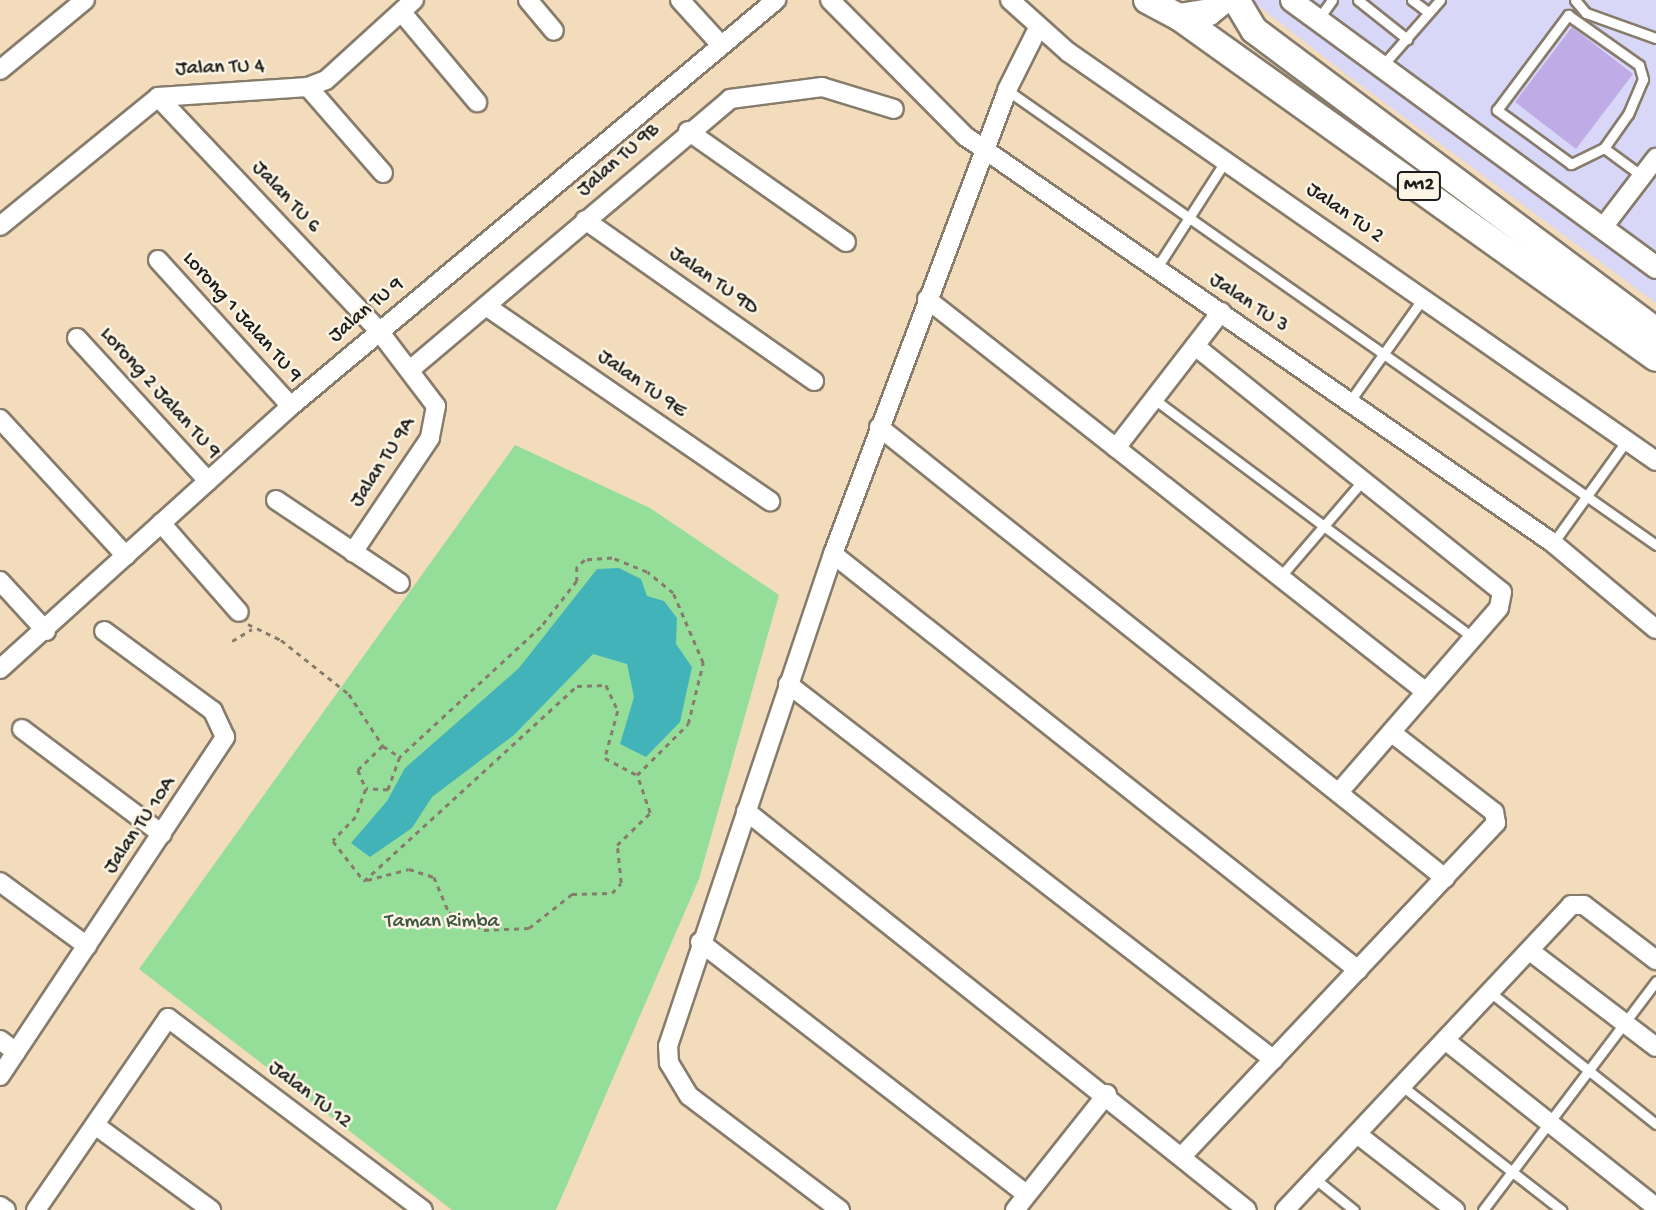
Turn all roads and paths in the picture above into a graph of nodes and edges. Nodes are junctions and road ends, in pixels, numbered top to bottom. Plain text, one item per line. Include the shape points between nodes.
1 (85, 0) edge
2 (528, 0) edge
3 (680, 0) edge
4 (776, 0) edge
5 (830, 0) edge
6 (1010, 0) edge
7 (1147, 0) edge
8 (1224, 0) edge
9 (1236, 0) edge
10 (1332, 0) edge
11 (1358, 0) edge
12 (1412, 0) edge
13 (1440, 0) edge
14 (1575, 0) edge
15 (1296, 1) edge
16 (409, 8) edge
17 (1429, 13) junction
18 (1180, 17) junction
19 (1318, 20) junction
20 (1038, 28) junction
21 (554, 31) dead end
22 (1656, 38) edge
23 (1407, 39) junction
24 (720, 44) junction
25 (1382, 66) junction
26 (0, 69) edge
27 (308, 87) junction
28 (1007, 90) junction
29 (158, 97) junction
30 (477, 102) dead end
31 (894, 109) dead end
32 (688, 131) junction
33 (1604, 148) junction
34 (984, 150) junction
35 (1656, 158) edge
36 (1226, 160) junction
37 (383, 173) dead end
38 (1642, 176) junction
39 (1189, 218) junction
40 (585, 220) junction
41 (0, 226) edge
42 (1604, 226) junction
43 (846, 242) dead end
44 (158, 260) dead end
45 (1656, 267) edge
46 (1156, 269) junction
47 (1424, 297) junction
48 (927, 299) junction
49 (486, 306) junction
50 (1221, 312) junction
51 (379, 331) junction
52 (1656, 331) edge
53 (77, 338) dead end
54 (1195, 346) junction
55 (1384, 354) junction
56 (1656, 358) edge
57 (411, 369) junction
58 (814, 381) dead end
59 (1154, 399) junction
60 (1350, 401) junction
61 (291, 406) junction
62 (0, 419) edge
63 (879, 428) junction
64 (1627, 440) junction
65 (1116, 447) junction
66 (1656, 461) edge
67 (1363, 478) junction
68 (208, 481) junction
69 (1586, 496) junction
70 (276, 500) dead end
71 (770, 501) dead end
72 (161, 523) junction
73 (1323, 526) junction
74 (1553, 543) junction
75 (1656, 545) edge
76 (353, 551) junction
77 (833, 554) junction
78 (126, 556) junction
79 (1280, 577) junction
80 (0, 581) edge
81 (400, 583) dead end
82 (239, 612) joint
83 (252, 629) junction
84 (1656, 629) edge
85 (46, 631) junction
86 (104, 631) dead end
87 (1473, 638) junction
88 (232, 641) dead end
89 (0, 669) edge
90 (788, 684) junction
91 (1426, 692) junction
92 (22, 729) dead end
93 (1391, 732) junction
94 (383, 746) junction
95 (400, 757) junction
96 (637, 775) junction
97 (366, 789) junction
98 (1339, 792) junction
99 (747, 811) junction
100 (162, 834) junction
101 (1445, 877) junction
102 (364, 881) junction
103 (0, 882) edge
104 (701, 942) junction
105 (87, 946) junction
106 (1530, 951) junction
107 (1656, 960) edge
108 (1358, 970) junction
109 (1656, 981) edge
110 (1490, 992) junction
111 (1624, 1023) junction
112 (0, 1040) edge
113 (1445, 1040) junction
114 (1656, 1047) edge
115 (16, 1052) junction
116 (1274, 1060) junction
117 (1588, 1070) junction
118 (0, 1076) edge
119 (1402, 1086) junction
120 (1107, 1094) junction
121 (1549, 1123) junction
122 (1656, 1124) edge
123 (95, 1125) junction
124 (1357, 1134) junction
125 (1184, 1154) junction
126 (1511, 1173) junction
127 (1314, 1178) junction
128 (1027, 1195) junction
129 (0, 1206) edge
130 (1656, 1207) edge
131 (6, 1210) edge
132 (36, 1210) edge
133 (211, 1210) edge
134 (423, 1210) edge
135 (840, 1210) edge
136 (1015, 1210) edge
137 (1247, 1210) edge
138 (1285, 1210) edge
139 (1354, 1210) edge
140 (1455, 1210) edge
141 (1483, 1210) edge
142 (1561, 1210) edge

1 - 26 street
2 - 21 street
3 - 24 street
4 - 24 street, Jalan TU 9
5 - 34 street, Jalan TU 3 via 919,95
6 - 20 street, Jalan TU 2
7 - 18 main road, M12
8 - 18 main road via 1209,12
9 - 52 main road, M12 via 1254,30
10 - 19 lane
11 - 23 lane
12 - 17 lane
13 - 17 lane
14 - 22 lane via 1586,13
15 - 19 street
16 - 27 street
16 - 30 street
17 - 23 lane
18 - 56 main road, M12
19 - 25 street
20 - 28 street
20 - 36 street, Jalan TU 2
23 - 25 lane
24 - 51 street, Jalan TU 9
25 - 42 street
27 - 29 street, Jalan TU 4
27 - 37 street
28 - 34 street
28 - 39 lane
29 - 41 street, Jalan TU 4
29 - 51 street, Jalan TU 6
31 - 32 street, Jalan TU 9B via 822,88 790,87 730,99
32 - 40 street, Jalan TU 9B
32 - 43 street
33 - 33 lane via 1572,164 1497,110 1568,15 1639,65 1643,79
33 - 38 lane
34 - 46 street, Jalan TU 3
34 - 48 street
35 - 38 street
36 - 39 lane
36 - 47 street, Jalan TU 2
38 - 42 street
39 - 46 lane
39 - 55 lane
40 - 49 street, Jalan TU 9B
40 - 58 street, Jalan TU 9D
42 - 45 street
44 - 61 street, Lorong 1 Jalan TU 9
46 - 50 street, Jalan TU 3
47 - 55 lane
47 - 64 street, Jalan TU 2
48 - 63 street
48 - 65 street
49 - 57 street, Jalan TU 9B
49 - 71 street, Jalan TU 9E
50 - 54 street
50 - 60 street, Jalan TU 3
51 - 57 street, Jalan TU 9A
51 - 61 street, Jalan TU 9
53 - 68 street, Lorong 2 Jalan TU 9
54 - 59 street
54 - 67 street
55 - 60 lane
55 - 69 lane
57 - 76 street, Jalan TU 9A via 432,398 438,421
59 - 65 street
59 - 73 lane
60 - 74 street, Jalan TU 3
61 - 68 street, Jalan TU 9
62 - 78 street
63 - 77 street
63 - 98 street
64 - 66 street, Jalan TU 2
64 - 69 lane
65 - 79 street
67 - 73 lane
67 - 87 street via 1502,592 1499,608
68 - 72 street, Jalan TU 9
69 - 74 lane
69 - 75 lane
70 - 76 street
72 - 78 street, Jalan TU 9
72 - 82 street
73 - 79 lane
73 - 87 lane
74 - 84 street, Jalan TU 3
76 - 81 street
77 - 90 street
77 - 108 street
78 - 85 street, Jalan TU 9
79 - 91 street
80 - 85 street
82 - 83 path
83 - 88 path
83 - 94 path via 281,640 349,694
85 - 89 street, Jalan TU 9
86 - 100 street, Jalan TU 10A via 203,703 225,729 222,746
87 - 91 street
90 - 99 street
90 - 116 street
91 - 93 street
92 - 100 street
93 - 98 street
93 - 101 street via 1497,817
94 - 95 path
94 - 97 path via 358,769
95 - 96 path via 541,627 577,581 577,568 612,558 647,572 673,593 686,635 703,663 688,724
95 - 97 path via 388,790
96 - 102 path via 650,813 617,845 621,883 612,893 572,894 528,928 484,930 449,912 434,877 409,869
96 - 102 path via 605,758 618,711 606,685 577,686
97 - 102 path via 356,817 333,841
98 - 101 street
99 - 104 street
99 - 120 street
100 - 105 street, Jalan TU 10A
101 - 108 street
103 - 105 street
104 - 128 street
104 - 135 street via 668,1046 676,1080
105 - 115 street, Jalan TU 10A
106 - 107 street via 1561,913 1584,905
106 - 110 street
106 - 111 street
108 - 116 street
109 - 111 lane
110 - 113 street
110 - 117 lane
111 - 114 street
111 - 117 lane
112 - 115 street
113 - 119 street
113 - 121 street
115 - 118 street, Jalan TU 10A
116 - 125 street
117 - 121 lane
117 - 122 lane
119 - 124 street
119 - 126 lane
120 - 125 street
120 - 128 street
121 - 126 lane
121 - 130 street
123 - 132 street
123 - 133 street
123 - 134 street, Jalan TU 12 via 168,1018
124 - 127 street
124 - 140 street
125 - 137 street
126 - 141 lane
126 - 142 lane
127 - 138 street
127 - 139 lane
128 - 136 street
129 - 131 street

